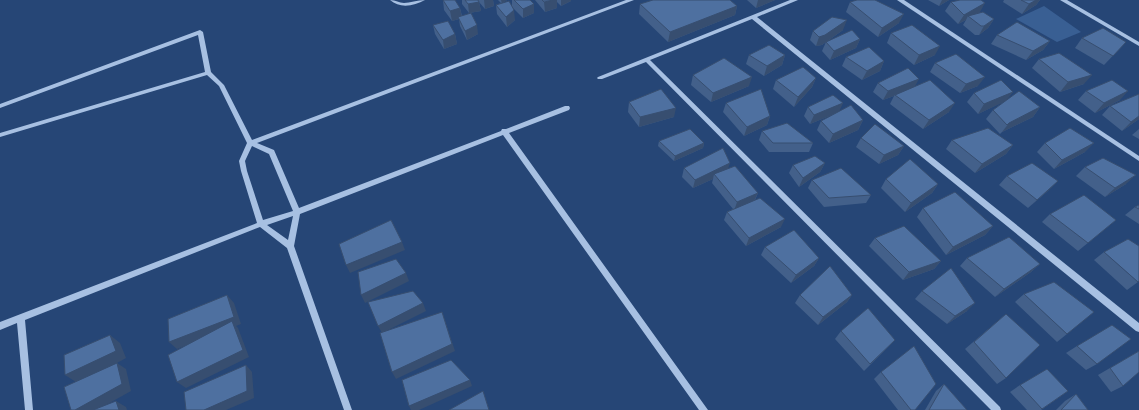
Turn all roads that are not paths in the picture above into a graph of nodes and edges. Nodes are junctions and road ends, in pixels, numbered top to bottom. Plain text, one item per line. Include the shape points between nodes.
1 (393, 0) edge
2 (422, 0) edge
3 (631, 0) edge
4 (795, 0) edge
5 (900, 0) edge
6 (1063, 0) edge
7 (753, 17) junction
8 (1139, 44) edge
9 (647, 60) junction
10 (208, 73) junction
11 (600, 78) dead end
12 (0, 106) edge
13 (567, 108) dead end
14 (504, 131) junction
15 (0, 135) edge
16 (250, 143) junction
17 (1139, 159) edge
18 (297, 212) junction
19 (261, 224) junction
20 (290, 246) junction
21 (21, 318) junction
22 (0, 326) edge
23 (1139, 328) edge
24 (29, 410) edge
25 (348, 410) edge
26 (704, 410) edge
27 (997, 410) edge

1 - 2 street via 404,5
3 - 16 street
4 - 7 street
5 - 17 street
6 - 8 street
7 - 9 street
7 - 23 street
9 - 11 street
9 - 27 street
10 - 12 street via 200,32
10 - 15 street
10 - 16 street via 220,85
13 - 14 street
14 - 18 street
14 - 26 street
16 - 18 street via 272,152
16 - 19 street via 242,161
18 - 19 street
18 - 20 street
19 - 20 street
19 - 21 street
20 - 25 street
21 - 22 street
21 - 24 street

